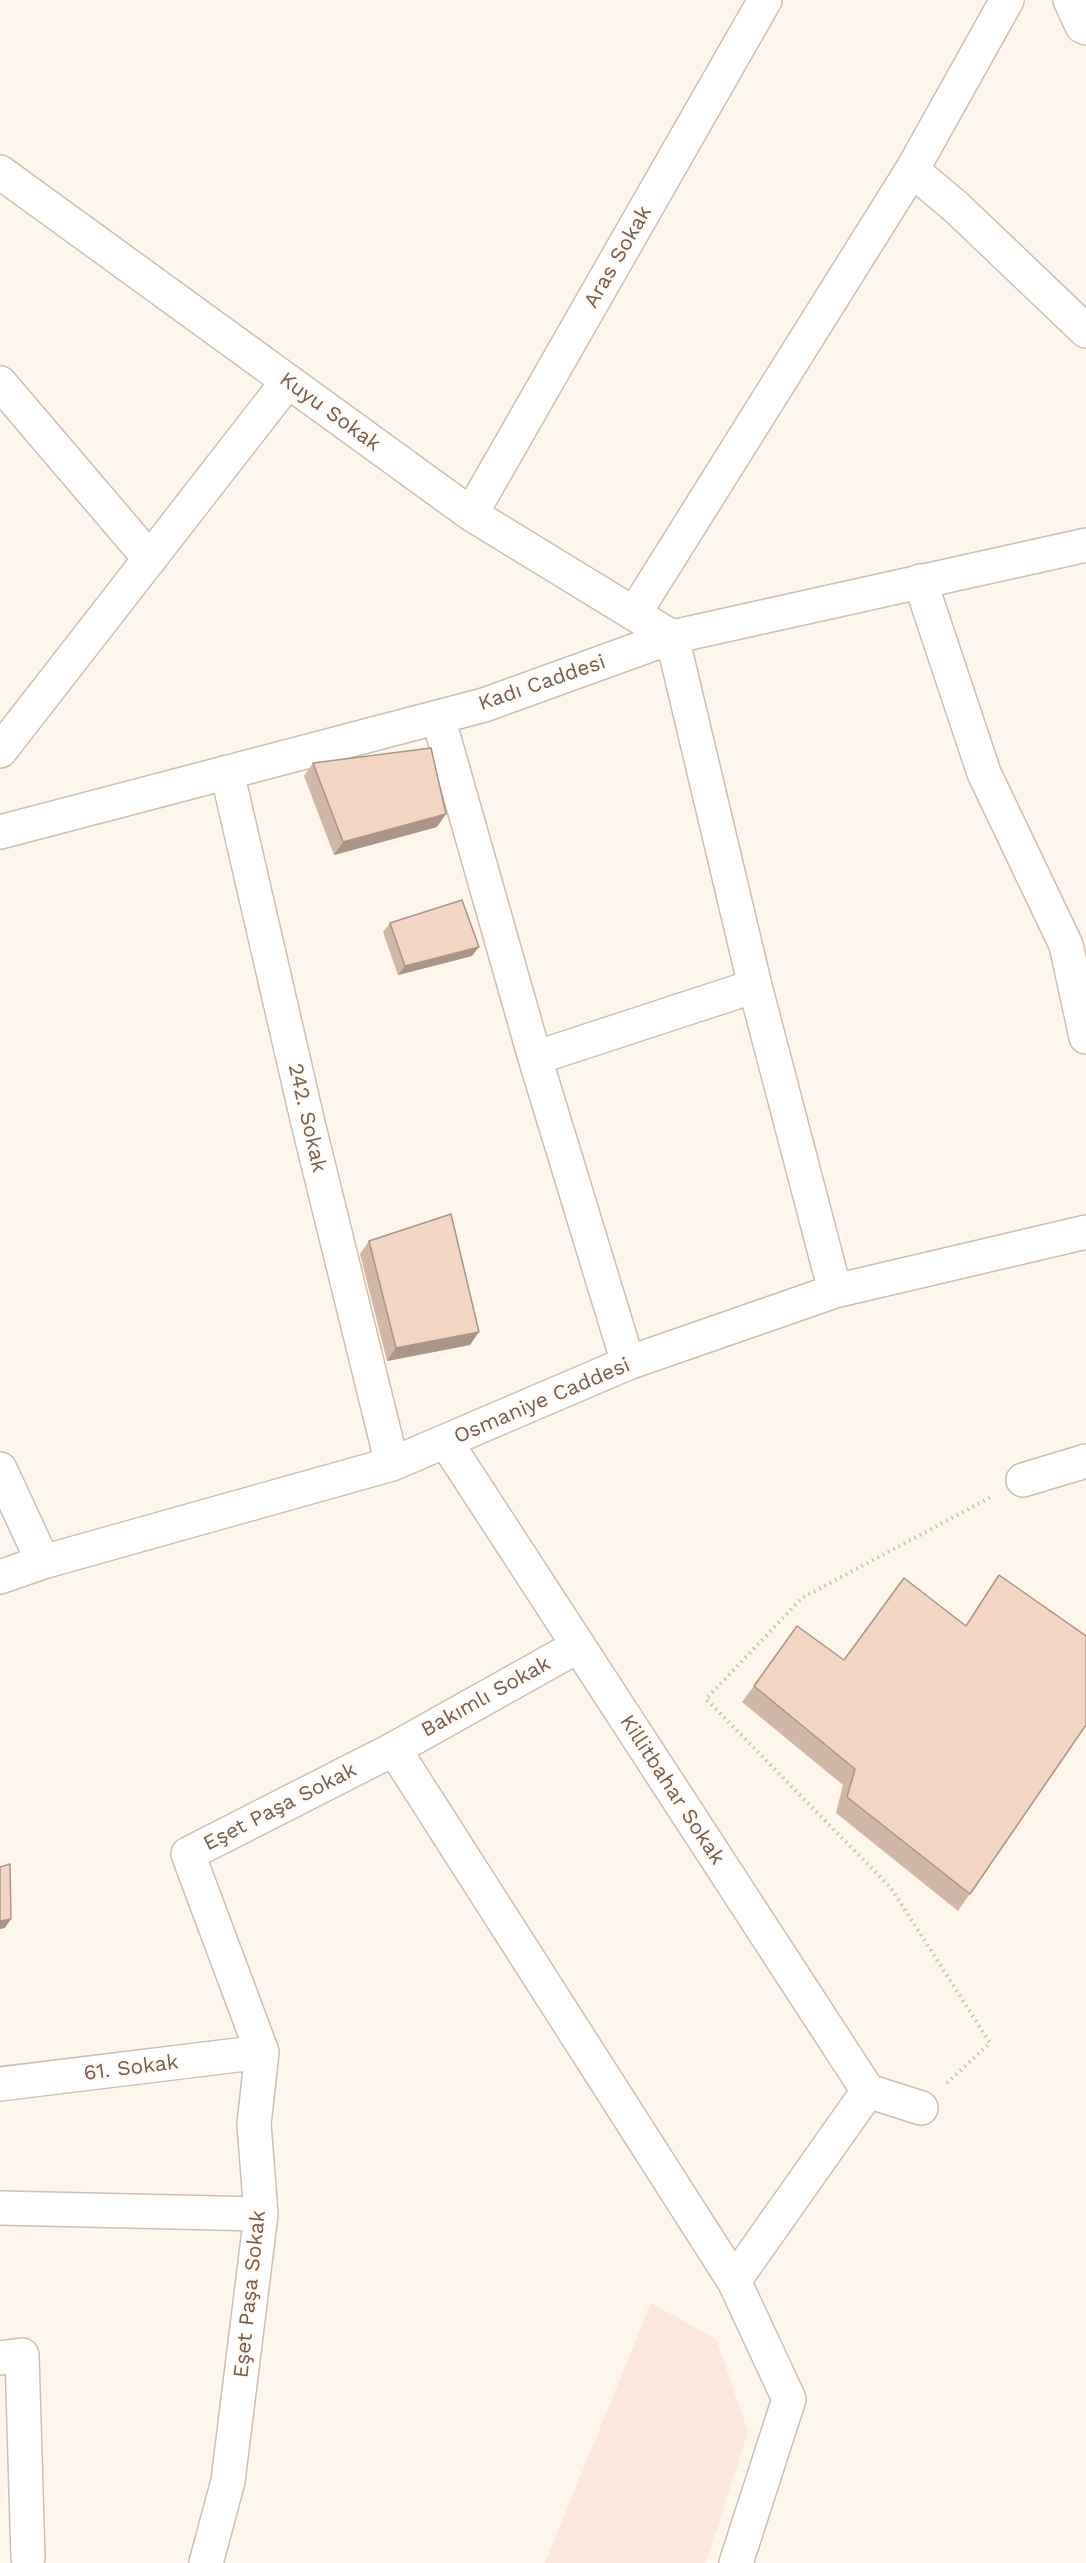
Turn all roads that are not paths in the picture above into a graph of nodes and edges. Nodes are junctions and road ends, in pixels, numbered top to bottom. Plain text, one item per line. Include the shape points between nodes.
1 (765, 0) edge
2 (1007, 0) edge
3 (1070, 0) edge
4 (1086, 28) edge
5 (912, 170) junction
6 (0, 172) edge
7 (1086, 331) edge
8 (288, 381) junction
9 (0, 382) edge
10 (471, 514) junction
11 (1086, 545) edge
12 (150, 559) junction
13 (920, 581) junction
14 (634, 614) junction
15 (672, 637) junction
16 (438, 717) junction
17 (0, 751) edge
18 (227, 772) junction
19 (0, 832) edge
20 (755, 986) junction
21 (1086, 1037) edge
22 (535, 1059) junction
23 (1086, 1232) edge
24 (835, 1291) junction
25 (628, 1363) junction
26 (446, 1442) junction
27 (1086, 1461) edge
28 (392, 1464) junction
29 (0, 1469) edge
30 (1023, 1480) road end
31 (43, 1562) junction
32 (0, 1577) edge
33 (578, 1646) junction
34 (394, 1749) junction
35 (262, 2052) junction
36 (0, 2084) edge
37 (868, 2091) junction
38 (921, 2108) road end
39 (0, 2208) edge
40 (261, 2214) junction
41 (734, 2281) junction
42 (0, 2358) edge
43 (28, 2558) dead end
44 (206, 2563) edge
45 (736, 2563) edge

1 - 10 street, Aras Sokak
2 - 5 street
3 - 4 street
5 - 7 street
5 - 14 street
6 - 8 street, Kuyu Sokak
8 - 10 street, Kuyu Sokak
8 - 12 street
9 - 12 street
10 - 14 street, Kuyu Sokak
11 - 13 street, Kadı Caddesi
12 - 17 street
13 - 15 street, Kadı Caddesi
13 - 21 street via 984,773 1066,945
14 - 15 street, Kuyu Sokak
15 - 16 street, Kadı Caddesi via 484,705
15 - 20 street
16 - 18 street, Kadı Caddesi
16 - 22 street
18 - 19 street, Kadı Caddesi
18 - 28 street, 242. Sokak
20 - 22 street
20 - 24 street
22 - 25 street
23 - 24 street, Osmaniye Caddesi
24 - 25 street, Osmaniye Caddesi
25 - 26 street, Osmaniye Caddesi
26 - 28 street, Osmaniye Caddesi
26 - 33 street, Killitbahar Sokak
27 - 30 street
28 - 31 street, Osmaniye Caddesi
29 - 31 street
31 - 32 street, Osmaniye Caddesi
33 - 34 street, Bakımlı Sokak
33 - 37 street, Killitbahar Sokak
34 - 35 street, Eşet Paşa Sokak via 188,1854
34 - 41 street
35 - 36 street, 61. Sokak
35 - 40 street, Eşet Paşa Sokak via 254,2124
37 - 38 street
37 - 41 street
39 - 40 street
40 - 44 street, Eşet Paşa Sokak via 228,2481
41 - 45 street via 789,2399
42 - 43 street via 22,2355

